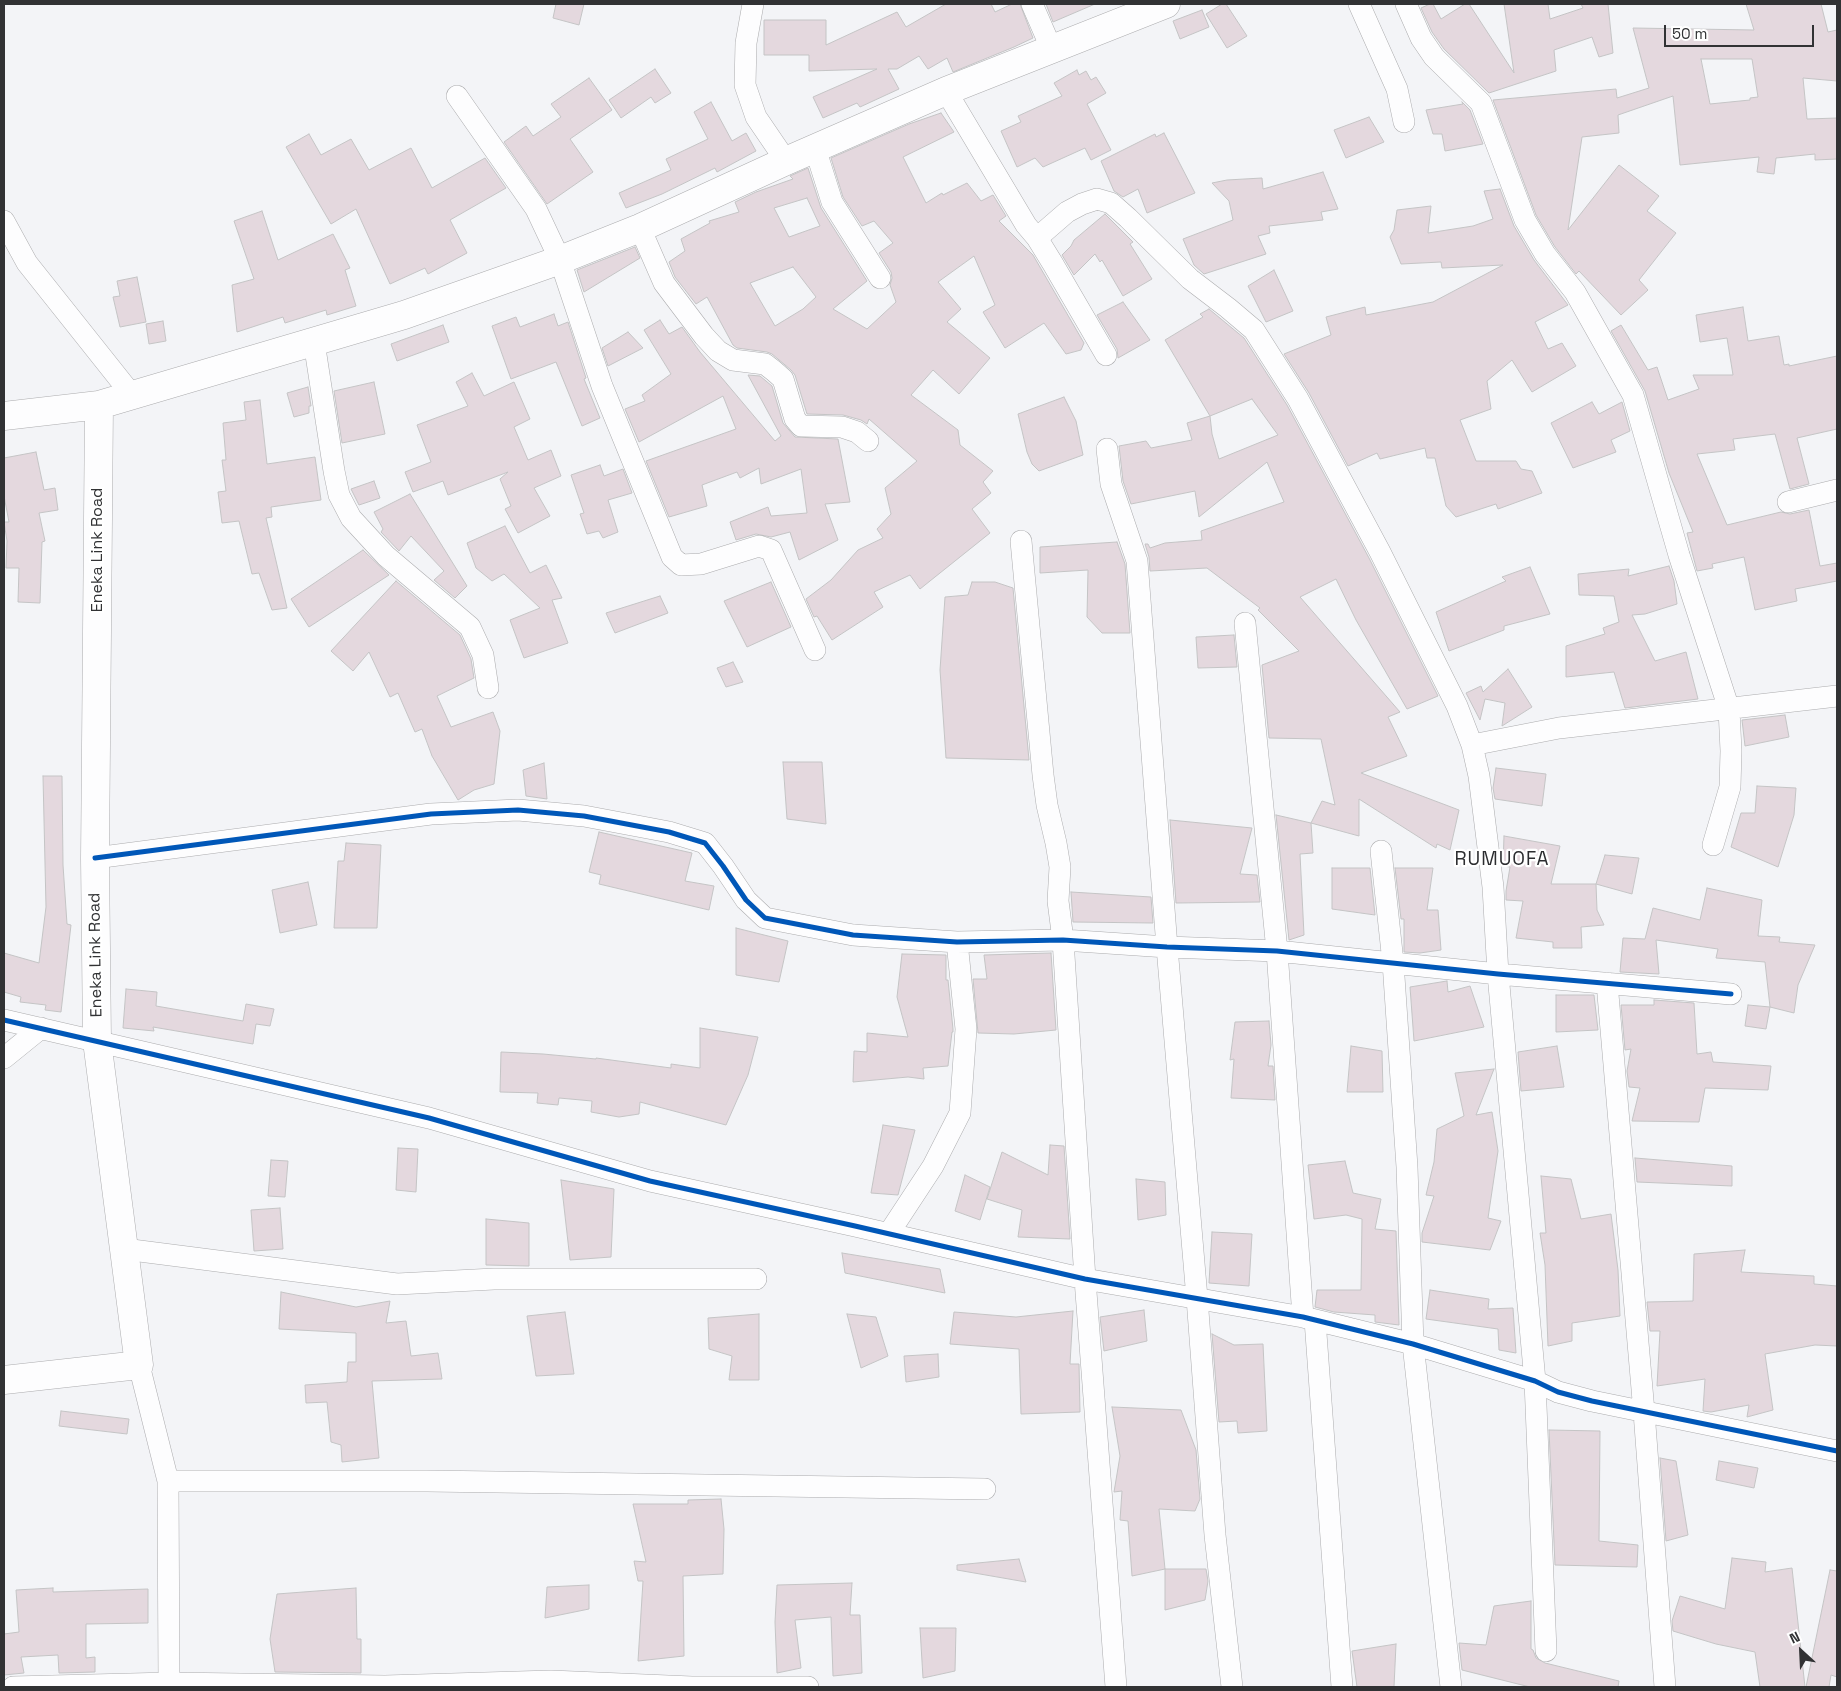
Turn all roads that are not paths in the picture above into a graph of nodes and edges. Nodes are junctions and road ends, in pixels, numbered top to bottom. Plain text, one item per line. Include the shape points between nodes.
1 (753, 4) edge
2 (1032, 4) edge
3 (1166, 4) edge
4 (1359, 4) edge
5 (1406, 4) edge
6 (1052, 50) junction
7 (946, 92) junction
8 (457, 96) dead end
9 (1404, 122) dead end
10 (815, 148) junction
11 (786, 161) junction
12 (4, 221) edge
13 (640, 228) junction
14 (1037, 238) junction
15 (560, 260) junction
16 (880, 278) dead end
17 (314, 342) junction
18 (1106, 355) dead end
19 (132, 395) junction
20 (99, 405) junction
21 (4, 416) edge
22 (868, 441) dead end
23 (1107, 449) dead end
24 (1837, 490) edge
25 (1788, 502) dead end
26 (1021, 541) dead end
27 (1245, 623) dead end
28 (814, 650) dead end
29 (488, 688) dead end
30 (1837, 696) edge
31 (1729, 709) junction
32 (1472, 745) junction
33 (1713, 845) dead end
34 (1382, 851) dead end
35 (96, 858) junction
36 (1063, 940) junction
37 (957, 942) junction
38 (1167, 947) junction
39 (1277, 951) junction
40 (1393, 962) junction
41 (1498, 974) junction
42 (1607, 984) junction
43 (1731, 994) dead end
44 (4, 1020) edge
45 (41, 1028) junction
46 (97, 1041) junction
47 (4, 1058) edge
48 (890, 1233) junction
49 (124, 1249) junction
50 (756, 1279) dead end
51 (1086, 1279) junction
52 (1197, 1298) junction
53 (1309, 1318) junction
54 (1413, 1344) junction
55 (139, 1365) junction
56 (4, 1380) edge
57 (1535, 1381) junction
58 (1644, 1412) junction
59 (1837, 1451) edge
60 (168, 1481) junction
61 (985, 1489) dead end
62 (1546, 1651) dead end
63 (169, 1685) edge
64 (13, 1687) edge
65 (808, 1687) edge
66 (1116, 1687) edge
67 (1232, 1687) edge
68 (1342, 1687) edge
69 (1451, 1687) edge
70 (1665, 1687) edge

1 - 11 street via 746,43 745,85 756,118
2 - 6 street
3 - 6 street
4 - 9 street via 1397,89
5 - 31 street via 1421,38 1434,57 1481,103 1525,220 1545,254 1575,292 1633,395
6 - 7 street
7 - 10 street
7 - 14 street
8 - 15 street via 536,209
10 - 11 street
10 - 16 street via 832,202
11 - 13 street
12 - 19 street via 27,263
13 - 15 street
13 - 22 street via 664,283 718,351 733,360 764,364 783,379 801,426 842,427 857,432
14 - 18 street
14 - 32 street via 1067,212 1082,204 1097,199 1111,203 1190,279 1254,330 1298,399 1380,552 1457,706
15 - 17 street via 404,315
15 - 28 street via 602,386 672,557 681,565 701,564 759,546 771,550
17 - 19 street
17 - 29 street via 339,495 351,518 405,572 470,627 483,655
19 - 20 street
20 - 21 street
20 - 35 street, Eneka Link Road
23 - 38 street via 1111,484 1137,561
24 - 25 street
26 - 36 street via 1043,775 1060,867 1058,901
27 - 39 street
30 - 31 street
31 - 32 street via 1559,728
31 - 33 street via 1730,787
32 - 41 street via 1494,887
34 - 40 street
35 - 37 street via 431,814 518,810 584,816 669,832 705,843 746,900 765,918 853,935
35 - 46 street, Eneka Link Road
36 - 37 street
36 - 38 street
36 - 51 street
37 - 48 street via 966,1029 960,1113 932,1166
38 - 39 street
38 - 52 street
39 - 40 street
39 - 53 street
40 - 41 street
40 - 54 street via 1407,1166
41 - 42 street
41 - 57 street
42 - 43 street
42 - 58 street
44 - 45 street
45 - 46 street
45 - 47 street
46 - 48 street via 429,1118 650,1181
46 - 49 street, Eneka Link Road
48 - 51 street
49 - 50 street via 397,1284 494,1279
49 - 55 street, Eneka Link Road
51 - 52 street
51 - 66 street
52 - 53 street
52 - 67 street via 1215,1534
53 - 54 street
53 - 68 street
54 - 57 street
54 - 69 street
55 - 56 street
55 - 60 street
57 - 58 street via 1566,1394
57 - 62 street
58 - 59 street
58 - 70 street
60 - 61 street via 427,1481
60 - 63 street
63 - 64 street
63 - 65 street via 385,1686 550,1681

